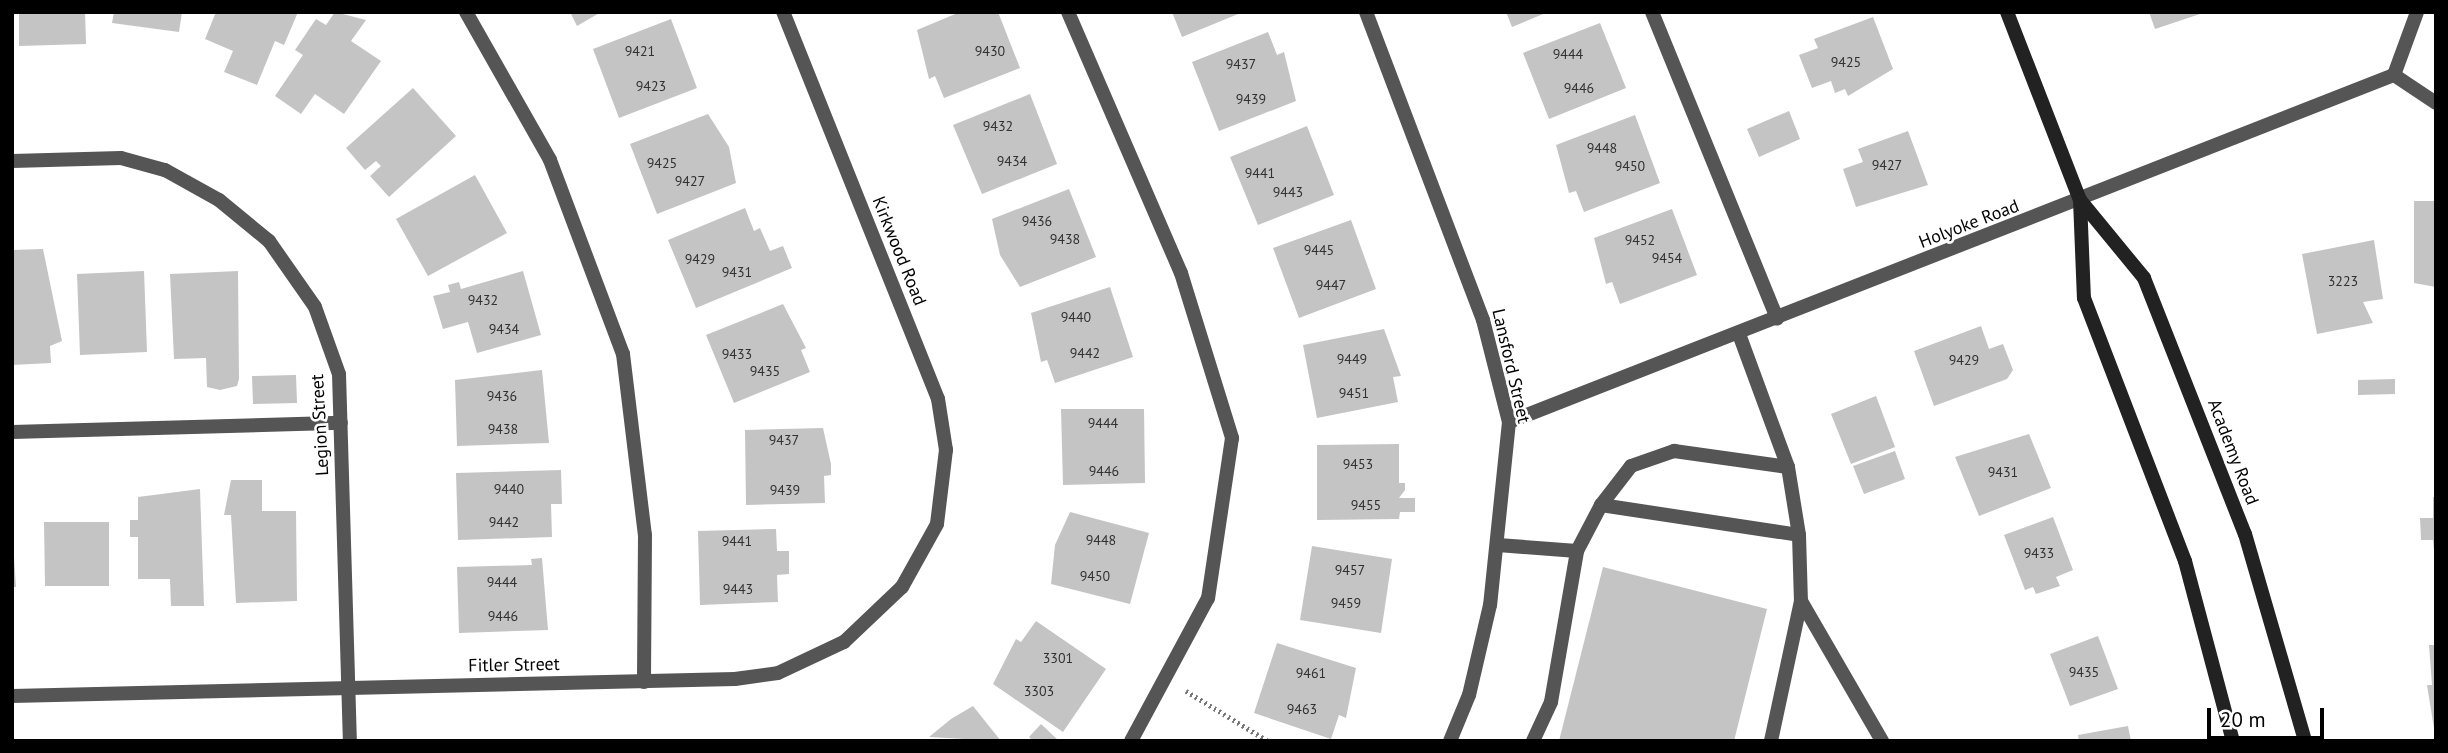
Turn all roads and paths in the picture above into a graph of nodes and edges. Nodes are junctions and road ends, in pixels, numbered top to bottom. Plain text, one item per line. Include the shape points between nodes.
1 (466, 12) edge
2 (783, 12) edge
3 (1068, 12) edge
4 (1366, 12) edge
5 (1652, 12) edge
6 (2007, 12) edge
7 (2417, 12) edge
8 (2394, 75) junction
9 (2436, 103) edge
10 (12, 161) edge
11 (2080, 200) junction
12 (1777, 319) junction
13 (1739, 334) junction
14 (341, 422) junction
15 (1509, 422) junction
16 (12, 432) edge
17 (1788, 467) junction
18 (1601, 505) junction
19 (939, 511) joint
20 (1799, 535) junction
21 (1498, 545) junction
22 (1577, 551) junction
23 (1801, 601) junction
24 (1164, 678) junction
25 (644, 681) junction
26 (349, 687) junction
27 (12, 696) edge
28 (350, 741) edge
29 (1131, 741) edge
30 (1268, 741) edge
31 (1450, 741) edge
32 (1533, 741) edge
33 (1770, 741) edge
34 (1882, 741) edge
35 (2233, 741) edge
36 (2305, 741) edge

1 - 25 street via 550,160 623,354 645,535
2 - 19 street, Kirkwood Road via 938,399 946,450
3 - 24 street via 1181,273 1232,438 1208,598
4 - 15 street, Lansford Street via 1483,320
5 - 12 street
6 - 11 main road, Academy Road
7 - 8 street
8 - 9 street
8 - 11 street, Holyoke Road
10 - 14 street, Legion Street via 135,162 219,200 269,241 315,307 339,374
11 - 12 street, Holyoke Road
11 - 35 main road, Academy Road via 2084,298 2185,561
11 - 36 main road, Academy Road via 2144,278 2245,534
12 - 13 street, Holyoke Road
13 - 15 street, Holyoke Road
13 - 17 street
14 - 16 street
14 - 26 street, Legion Street
15 - 21 street, Lansford Street
17 - 18 street via 1674,451 1631,466
17 - 20 street
18 - 20 street
18 - 22 street
19 - 25 street, Fitler Street via 902,587 844,642 778,673
20 - 23 street
21 - 22 street
21 - 31 street, Lansford Street via 1469,695
22 - 32 street via 1551,702
23 - 33 street
23 - 34 street
24 - 29 street
24 - 30 path
25 - 26 street, Fitler Street
26 - 27 street, Fitler Street
26 - 28 street, Legion Street

